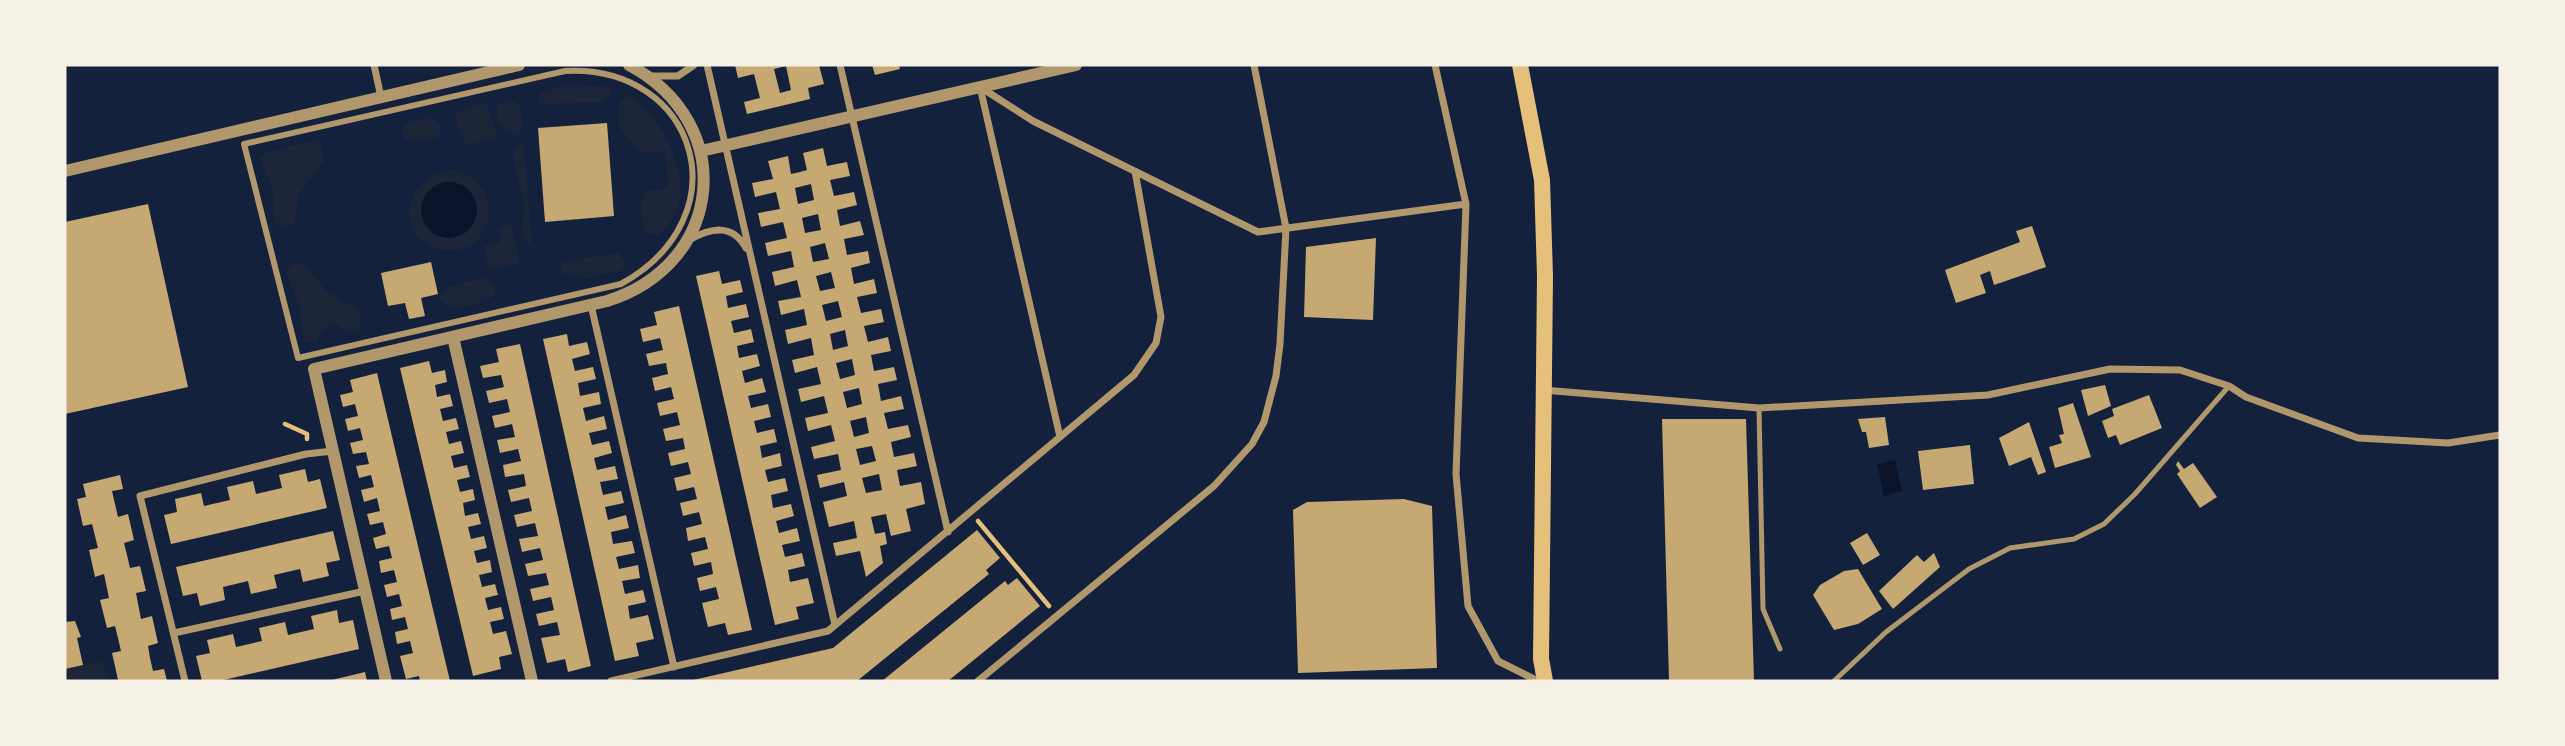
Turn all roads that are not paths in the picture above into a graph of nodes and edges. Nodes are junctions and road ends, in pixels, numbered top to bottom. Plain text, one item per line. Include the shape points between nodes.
1 (374, 65) edge
2 (519, 65) edge
3 (629, 65) edge
4 (694, 65) edge
5 (707, 65) edge
6 (840, 65) edge
7 (1076, 65) edge
8 (1254, 65) edge
9 (1435, 65) edge
10 (1520, 65) edge
11 (650, 76) junction
12 (980, 87) junction
13 (381, 96) junction
14 (852, 117) junction
15 (725, 146) junction
16 (701, 151) junction
17 (65, 171) edge
18 (1135, 171) junction
19 (692, 198) joint
20 (1466, 204) junction
21 (1286, 228) junction
22 (687, 241) junction
23 (751, 259) junction
24 (591, 305) junction
25 (453, 337) junction
26 (2229, 386) junction
27 (1542, 390) junction
28 (1759, 408) junction
29 (2500, 435) edge
30 (1060, 437) junction
31 (332, 451) junction
32 (948, 532) junction
33 (365, 591) junction
34 (835, 625) junction
35 (174, 633) junction
36 (1780, 649) dead end
37 (674, 667) junction
38 (185, 681) edge
39 (386, 681) edge
40 (531, 681) edge
41 (611, 681) edge
42 (978, 681) edge
43 (1538, 681) edge
44 (1545, 681) edge
45 (1834, 681) edge

1 - 13 street
2 - 13 street
3 - 11 street
4 - 11 street via 678,76
5 - 15 street
6 - 14 street
7 - 12 street
8 - 21 street
9 - 20 street
10 - 27 highway via 1542,180
11 - 16 street via 679,104
12 - 14 street
12 - 18 street via 1033,121
12 - 30 street
13 - 17 street
14 - 15 street
14 - 32 street
15 - 16 street
15 - 23 street
16 - 22 street via 702,202
18 - 21 street via 1258,232
18 - 30 street via 1161,302 1156,343 1135,375
19 - 19 street via 671,245 646,269 621,284 298,358 244,144 565,71 596,72 648,93 667,112 688,149 694,178
20 - 21 street
20 - 43 street via 1456,474 1468,606 1498,661
21 - 42 street via 1276,376 1264,422 1252,444 1214,486
22 - 23 street via 723,229 740,238
22 - 24 street via 676,258 645,286
23 - 34 street
24 - 25 street
24 - 37 street
25 - 31 street via 314,369
25 - 40 street
26 - 28 street via 2180,370 2110,369 1988,395
26 - 29 street via 2246,397 2358,438 2448,443
26 - 45 lane via 2104,524 2074,539 2010,548 1969,569 1886,632
27 - 28 street
27 - 44 highway via 1541,659
28 - 36 lane via 1763,609
30 - 32 street
31 - 33 street
31 - 35 street via 140,496
32 - 34 street
33 - 35 street
33 - 39 street
34 - 37 street via 828,631
35 - 38 street
37 - 41 street

